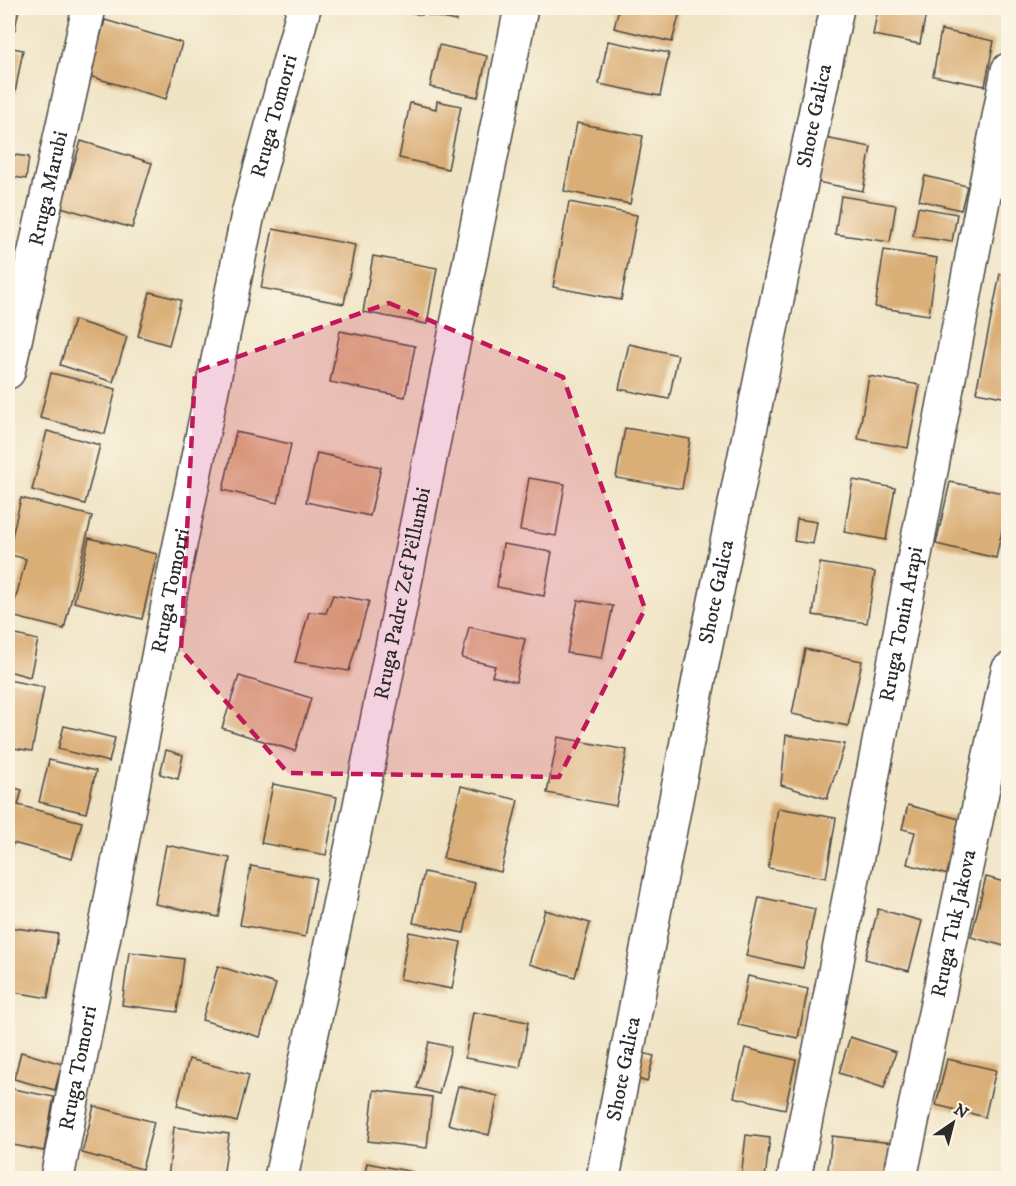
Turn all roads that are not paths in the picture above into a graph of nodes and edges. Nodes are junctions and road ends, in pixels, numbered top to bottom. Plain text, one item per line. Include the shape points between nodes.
1 (89, 8) edge
2 (304, 8) edge
3 (521, 8) edge
4 (837, 8) edge
5 (1008, 70) edge
6 (8, 372) edge
7 (1008, 670) edge
8 (57, 1179) edge
9 (281, 1179) edge
10 (603, 1179) edge
11 (794, 1179) edge
12 (900, 1179) edge

1 - 6 street, Rruga Marubi
2 - 8 street, Rruga Tomorri via 248,214
3 - 9 street, Rruga Padre Zef Pëllumbi
4 - 10 street, Shote Galica via 699,680
5 - 11 street, Rruga Tonin Arapi
7 - 12 street, Rruga Tuk Jakova

